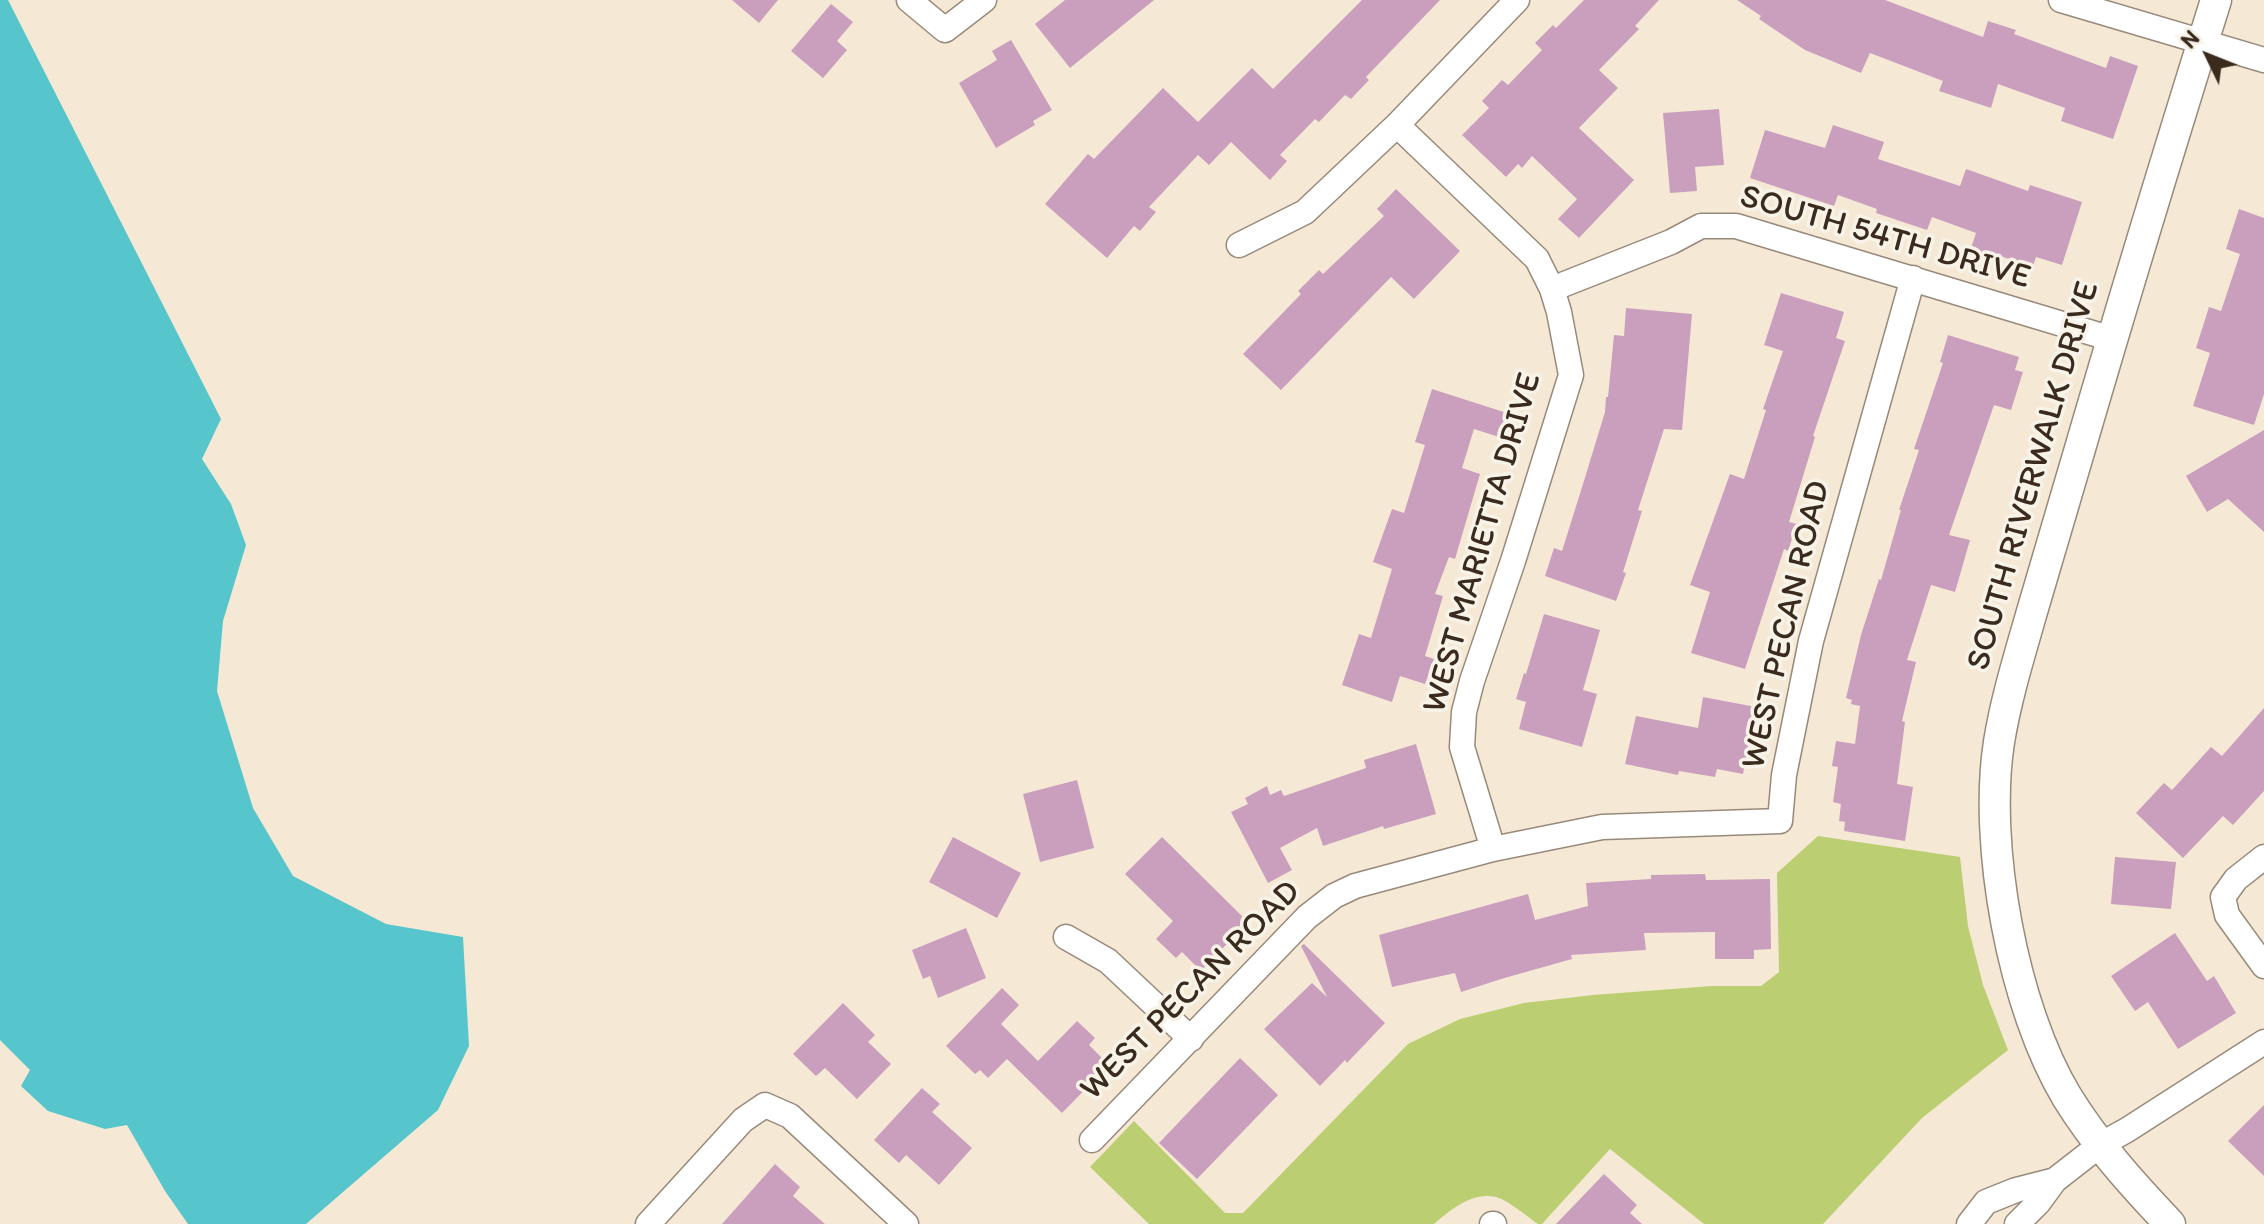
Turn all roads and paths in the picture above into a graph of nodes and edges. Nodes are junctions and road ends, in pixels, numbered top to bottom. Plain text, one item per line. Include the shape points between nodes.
1 (909, 0) edge
2 (984, 0) edge
3 (1517, 0) edge
4 (2061, 0) edge
5 (2216, 0) edge
6 (2203, 42) junction
7 (2264, 60) edge
8 (1397, 125) junction
9 (1239, 245) dead end
10 (1913, 278) junction
11 (1552, 289) junction
12 (2112, 339) junction
13 (1493, 849) junction
14 (2264, 857) edge
15 (1066, 937) dead end
16 (2264, 966) edge
17 (1191, 1039) junction
18 (2264, 1042) edge
19 (1092, 1140) dead end
20 (2100, 1145) junction
21 (2055, 1180) junction
22 (1975, 1221) edge
23 (648, 1224) edge
24 (906, 1224) edge
25 (2017, 1224) edge
26 (2170, 1224) edge

1 - 2 street via 945,30
3 - 8 street
4 - 6 street
5 - 6 street, SOUTH RIVERWALK DRIVE
6 - 7 street
6 - 12 street, SOUTH RIVERWALK DRIVE
8 - 9 street via 1305,212
8 - 11 street, WEST MARIETTA DRIVE via 1537,259
10 - 11 street, SOUTH 54TH DRIVE via 1736,226 1701,226
10 - 12 street, SOUTH 54TH DRIVE
10 - 13 street, WEST PECAN ROAD via 1811,641 1780,821 1602,827
11 - 13 street, WEST MARIETTA DRIVE via 1571,375 1464,712 1462,747
12 - 20 street, SOUTH RIVERWALK DRIVE via 2013,677 1994,802 2019,983 2066,1096
13 - 17 street, WEST PECAN ROAD via 1334,896 1307,917
14 - 16 street via 2223,897 2227,915
15 - 17 street via 1108,961
17 - 19 street, WEST PECAN ROAD
18 - 20 street
20 - 21 street
20 - 26 street, SOUTH RIVERWALK DRIVE
21 - 22 street via 1986,1202
21 - 25 street
23 - 24 street via 743,1120 765,1105 790,1116

